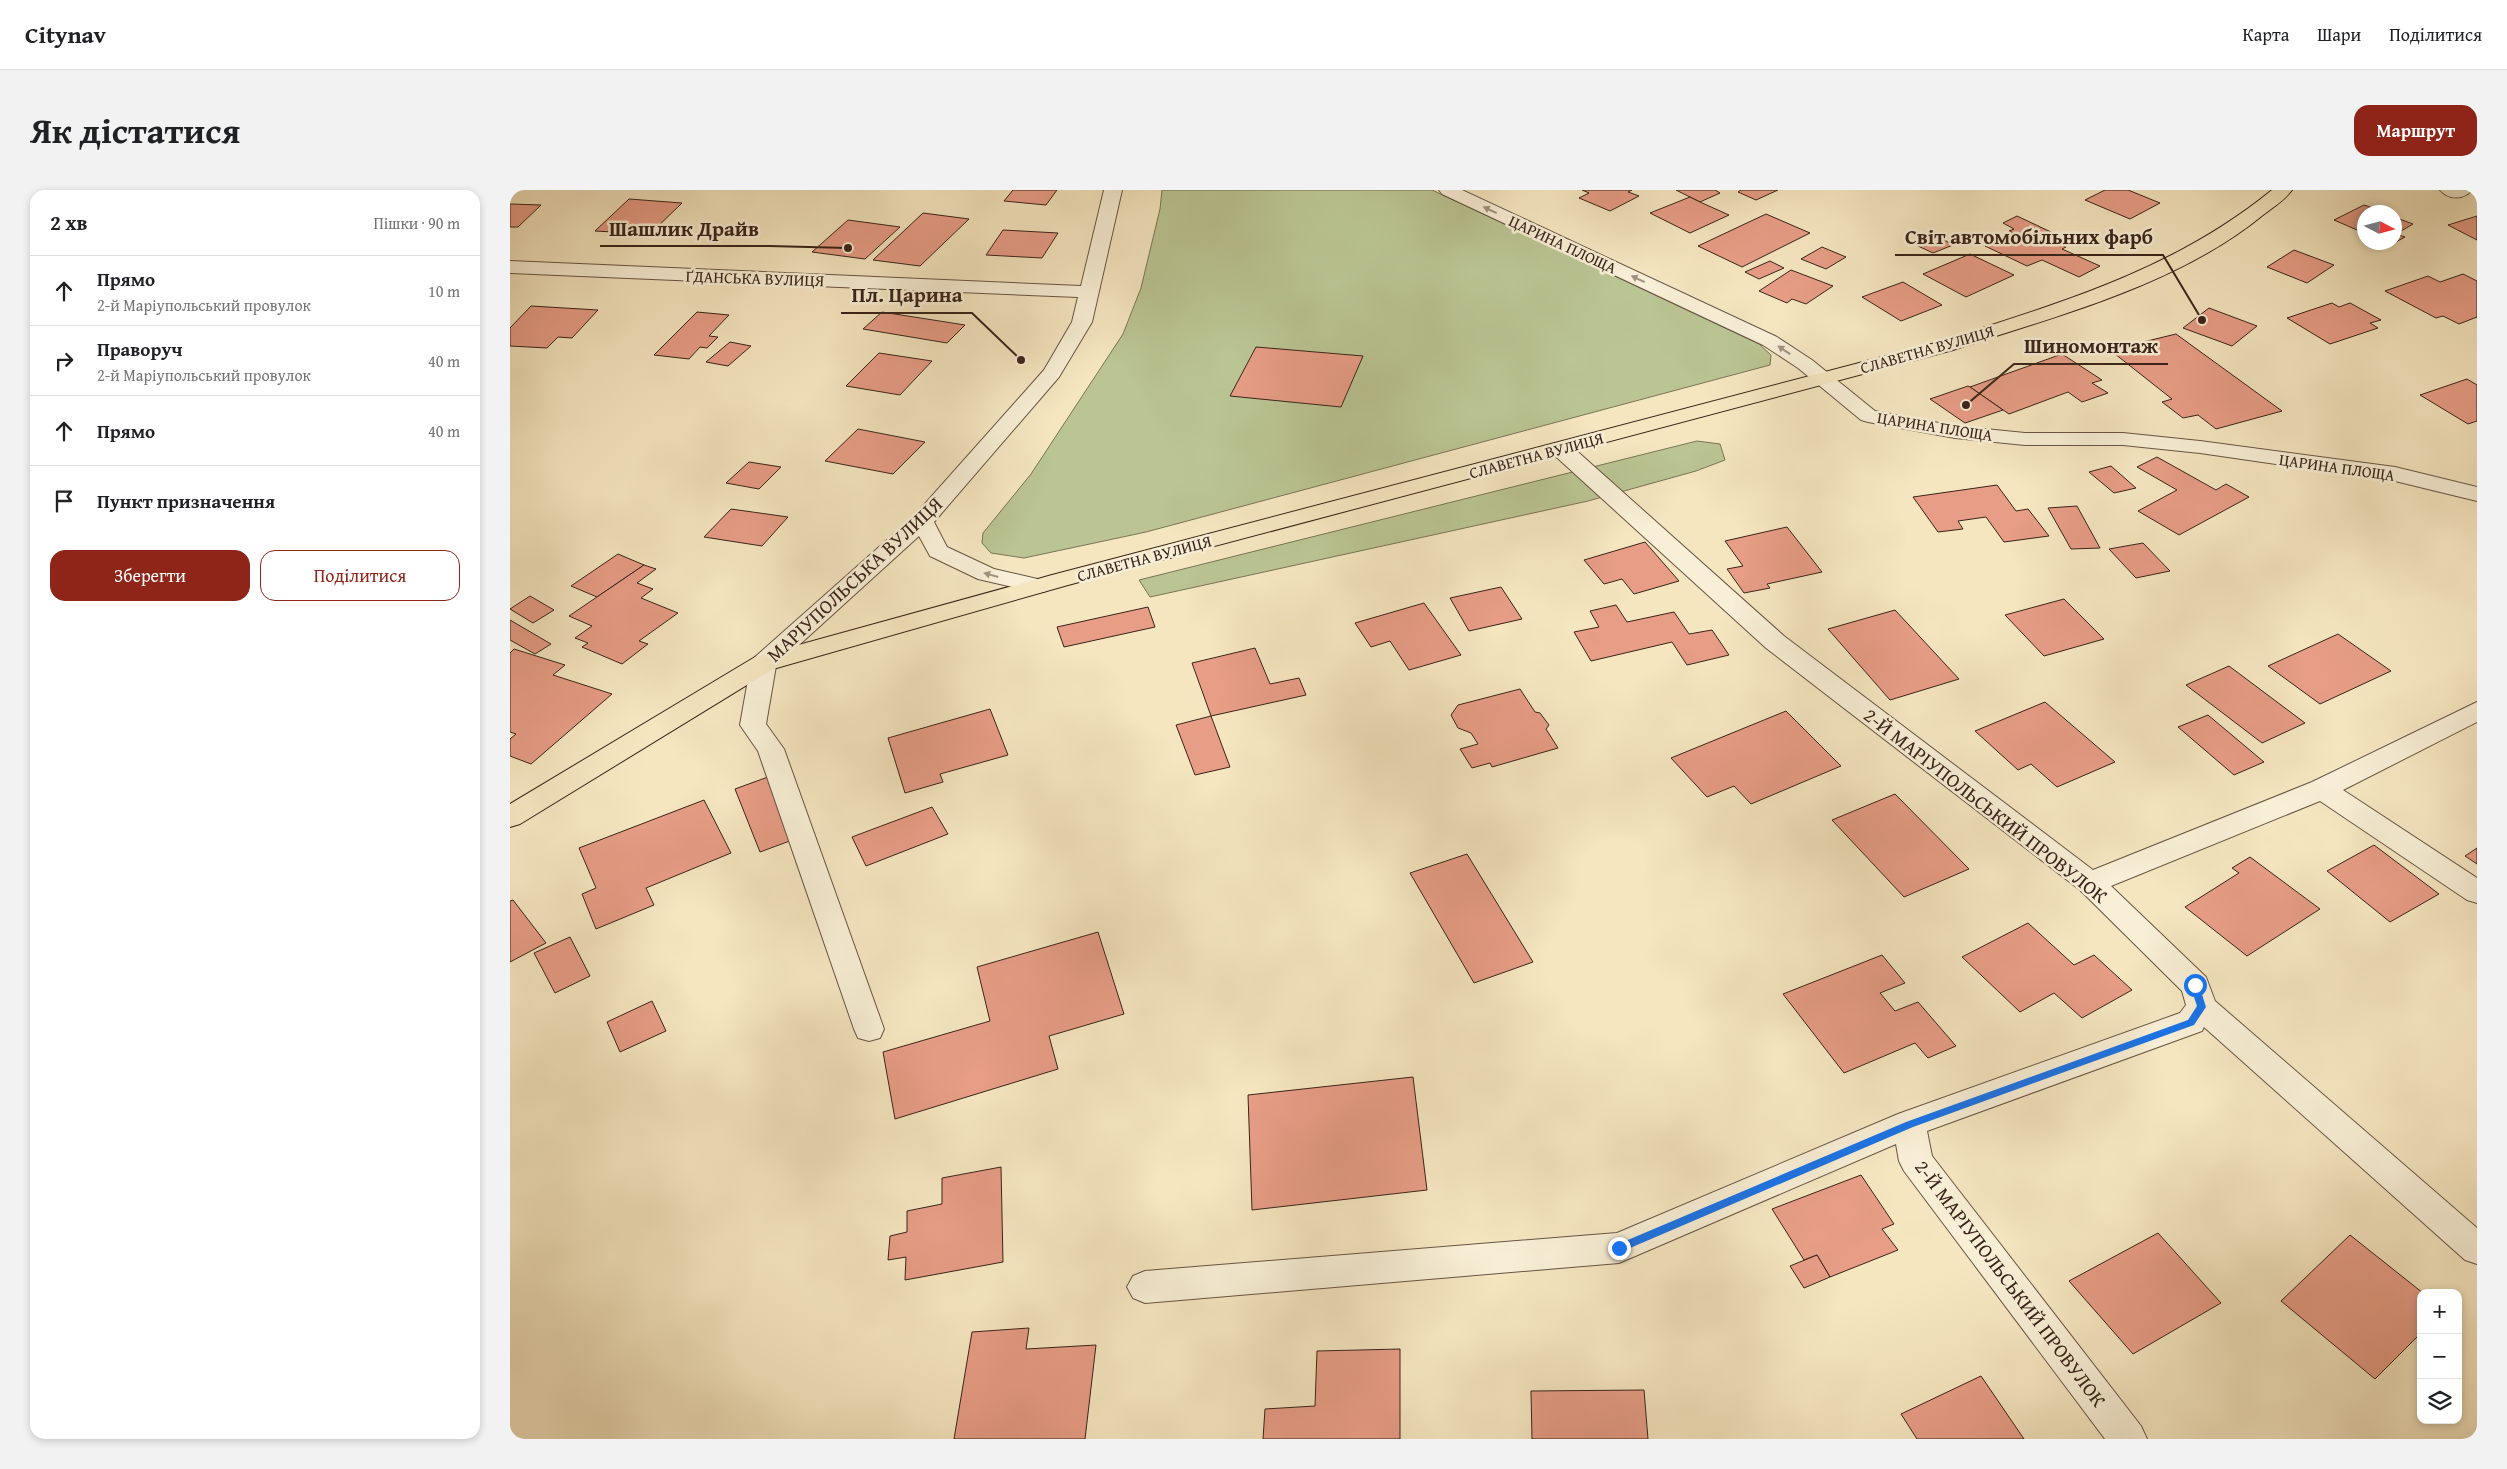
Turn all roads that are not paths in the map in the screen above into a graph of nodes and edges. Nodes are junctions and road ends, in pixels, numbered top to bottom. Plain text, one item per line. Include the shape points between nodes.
1 (1113, 190) edge
2 (1448, 190) edge
3 (2283, 190) edge
4 (2449, 190) edge
5 (2463, 190) edge
6 (510, 267) edge
7 (1089, 292) junction
8 (1822, 379) junction
9 (1561, 448) junction
10 (2477, 494) edge
11 (922, 521) junction
12 (1038, 586) junction
13 (764, 663) junction
14 (2477, 711) edge
15 (2322, 789) junction
16 (510, 818) edge
17 (2090, 883) junction
18 (2477, 892) edge
19 (2202, 1007) junction
20 (869, 1029) dead end
21 (1909, 1124) junction
22 (2477, 1249) edge
23 (1146, 1287) dead end
24 (2128, 1439) edge

1 - 7 street, МАРІУПОЛЬСЬКА ВУЛИЦЯ
8 -> 2 street, ЦАРИНА ПЛОЩА via 1770,341
3 - 8 main road, СЛАВЕТНА ВУЛИЦЯ via 2192,256 2075,303 1946,346
4 - 5 street via 2456,193
6 - 7 street, ҐДАНСЬКА ВУЛИЦЯ
7 - 11 street, МАРІУПОЛЬСЬКА ВУЛИЦЯ via 1082,322 1052,373
8 - 9 main road, СЛАВЕТНА ВУЛИЦЯ
8 - 10 street, ЦАРИНА ПЛОЩА via 1868,416 1955,432 2025,438 2123,439 2200,447 2395,474
9 - 12 main road, СЛАВЕТНА ВУЛИЦЯ
9 - 17 street, 2-Й МАРІУПОЛЬСЬКИЙ ПРОВУЛОК via 1775,642
12 -> 11 street via 986,574 938,551
11 - 13 street, МАРІУПОЛЬСЬКА ВУЛИЦЯ
12 - 13 main road, СЛАВЕТНА ВУЛИЦЯ
13 - 16 main road, МАРІУПОЛЬСЬКА ВУЛИЦЯ
13 - 20 street via 753,725 771,749
14 - 15 street
15 - 17 street
15 - 18 street
17 - 19 street, 2-Й МАРІУПОЛЬСЬКИЙ ПРОВУЛОК via 2195,985
19 - 21 street via 2191,1022
19 - 22 street
21 - 23 street via 1619,1248
21 - 24 street, 2-Й МАРІУПОЛЬСЬКИЙ ПРОВУЛОК via 1916,1161

